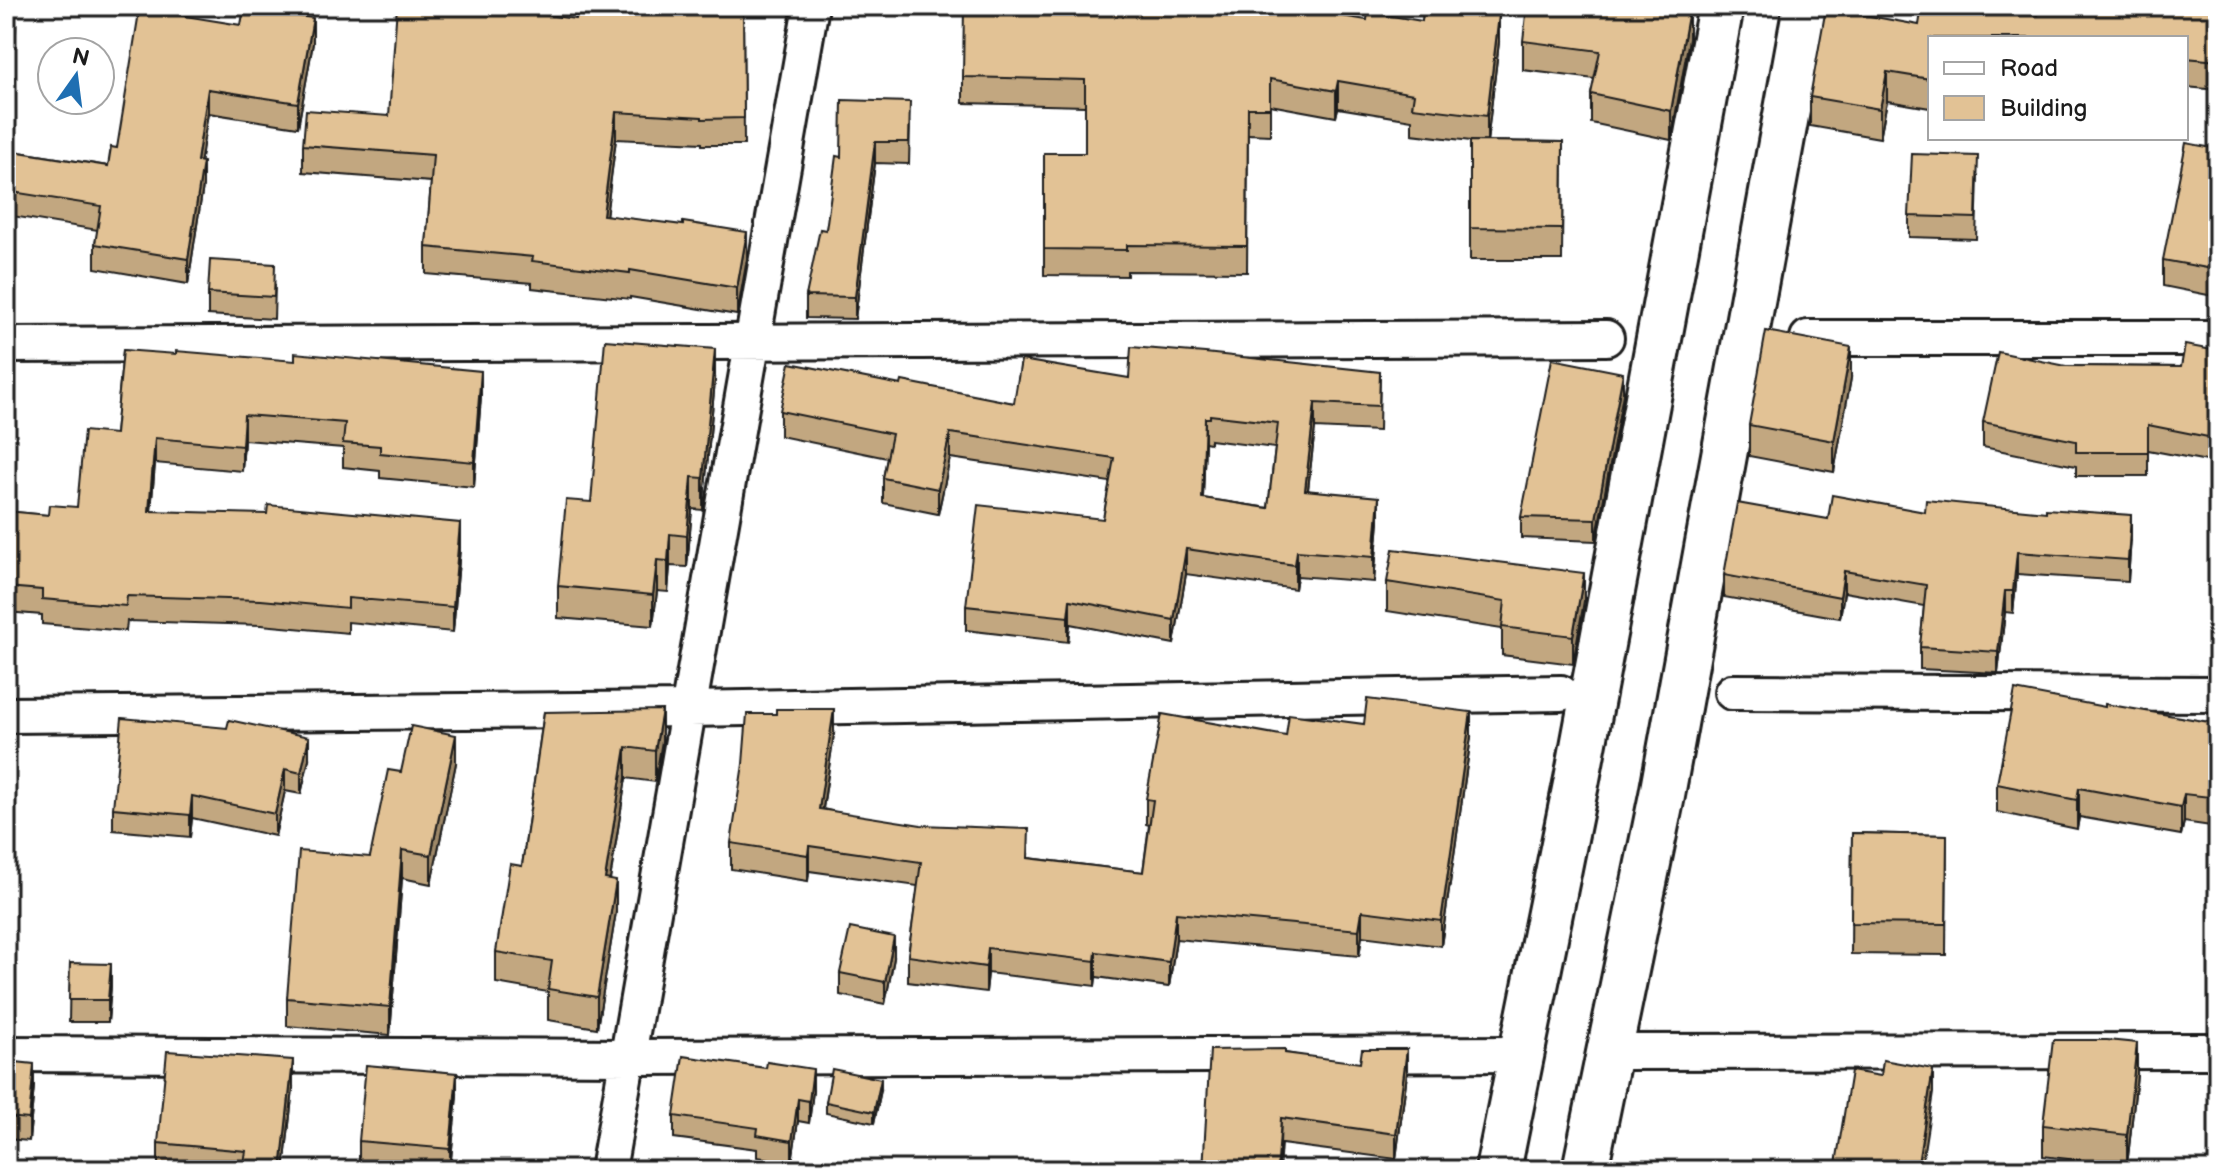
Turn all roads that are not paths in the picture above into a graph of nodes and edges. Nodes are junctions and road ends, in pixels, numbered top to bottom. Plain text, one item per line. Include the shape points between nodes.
1 (811, 6) edge
2 (1721, 6) edge
3 (1806, 6) edge
4 (1606, 338) dead end
5 (1808, 338) edge
6 (2218, 338) edge
7 (753, 341) junction
8 (6, 345) edge
9 (1732, 692) dead end
10 (1561, 693) dead end
11 (2218, 694) edge
12 (689, 709) junction
13 (6, 715) edge
14 (2218, 1051) edge
15 (1609, 1052) junction
16 (6, 1054) edge
17 (1522, 1054) junction
18 (629, 1057) junction
19 (608, 1170) edge
20 (1498, 1170) edge
21 (1585, 1170) edge

1 - 7 street
2 - 17 main road
3 - 15 main road via 1662,795
4 - 7 street
5 - 6 street
7 - 8 street
7 - 12 street
9 - 11 street
10 - 12 street
12 - 13 street
12 - 18 street
14 - 15 street
15 - 21 main road
16 - 18 street
17 - 18 street
17 - 20 main road
18 - 19 street

